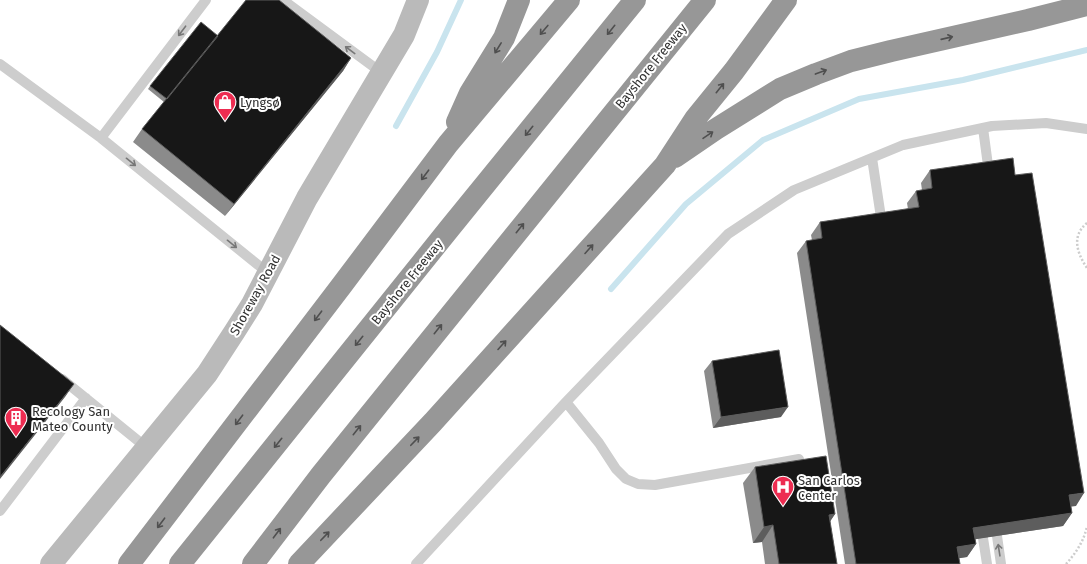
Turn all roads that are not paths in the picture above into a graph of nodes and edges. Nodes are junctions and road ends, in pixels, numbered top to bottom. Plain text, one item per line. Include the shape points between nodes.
1 (206, 0) edge
2 (283, 0) edge
3 (417, 0) edge
4 (519, 0) edge
5 (569, 0) edge
6 (635, 0) edge
7 (704, 0) edge
8 (786, 0) edge
9 (1087, 5) edge
10 (0, 64) edge
11 (382, 73) junction
12 (983, 128) junction
13 (1087, 128) edge
14 (101, 138) junction
15 (448, 144) junction
16 (872, 158) junction
17 (664, 165) junction
18 (989, 173) edge
19 (882, 224) edge
20 (268, 273) junction
21 (55, 374) edge
22 (86, 398) junction
23 (566, 402) junction
24 (147, 448) junction
25 (799, 459) edge
26 (0, 511) edge
27 (997, 536) edge
28 (983, 538) edge
29 (52, 564) edge
30 (129, 564) edge
31 (180, 564) edge
32 (254, 564) edge
33 (298, 564) edge
34 (416, 564) edge
35 (987, 564) edge
36 (1001, 564) edge

1 -> 14 lane
11 -> 2 lane
3 - 11 street, Shoreway Road via 404,35
4 -> 15 highway via 504,38 470,93
5 -> 15 highway
6 -> 31 highway, Bayshore Freeway
32 -> 7 highway, Bayshore Freeway via 321,474
17 -> 8 highway via 695,119
17 -> 9 highway via 780,89 816,74 851,61
10 - 14 lane
11 - 20 street, Shoreway Road via 307,198
12 - 13 lane via 1046,123
12 - 16 lane via 903,145
12 - 18 lane
14 -> 20 lane
15 -> 30 highway
16 - 19 lane
16 - 23 lane via 794,190 728,234
33 -> 17 highway via 433,422
20 - 24 street, Shoreway Road via 246,315 207,374
21 - 22 lane
22 - 24 lane
22 - 26 lane
23 - 25 lane via 616,469 626,479 638,484 655,485
23 - 34 lane
24 - 29 street, Shoreway Road
36 -> 27 lane
28 - 35 lane

